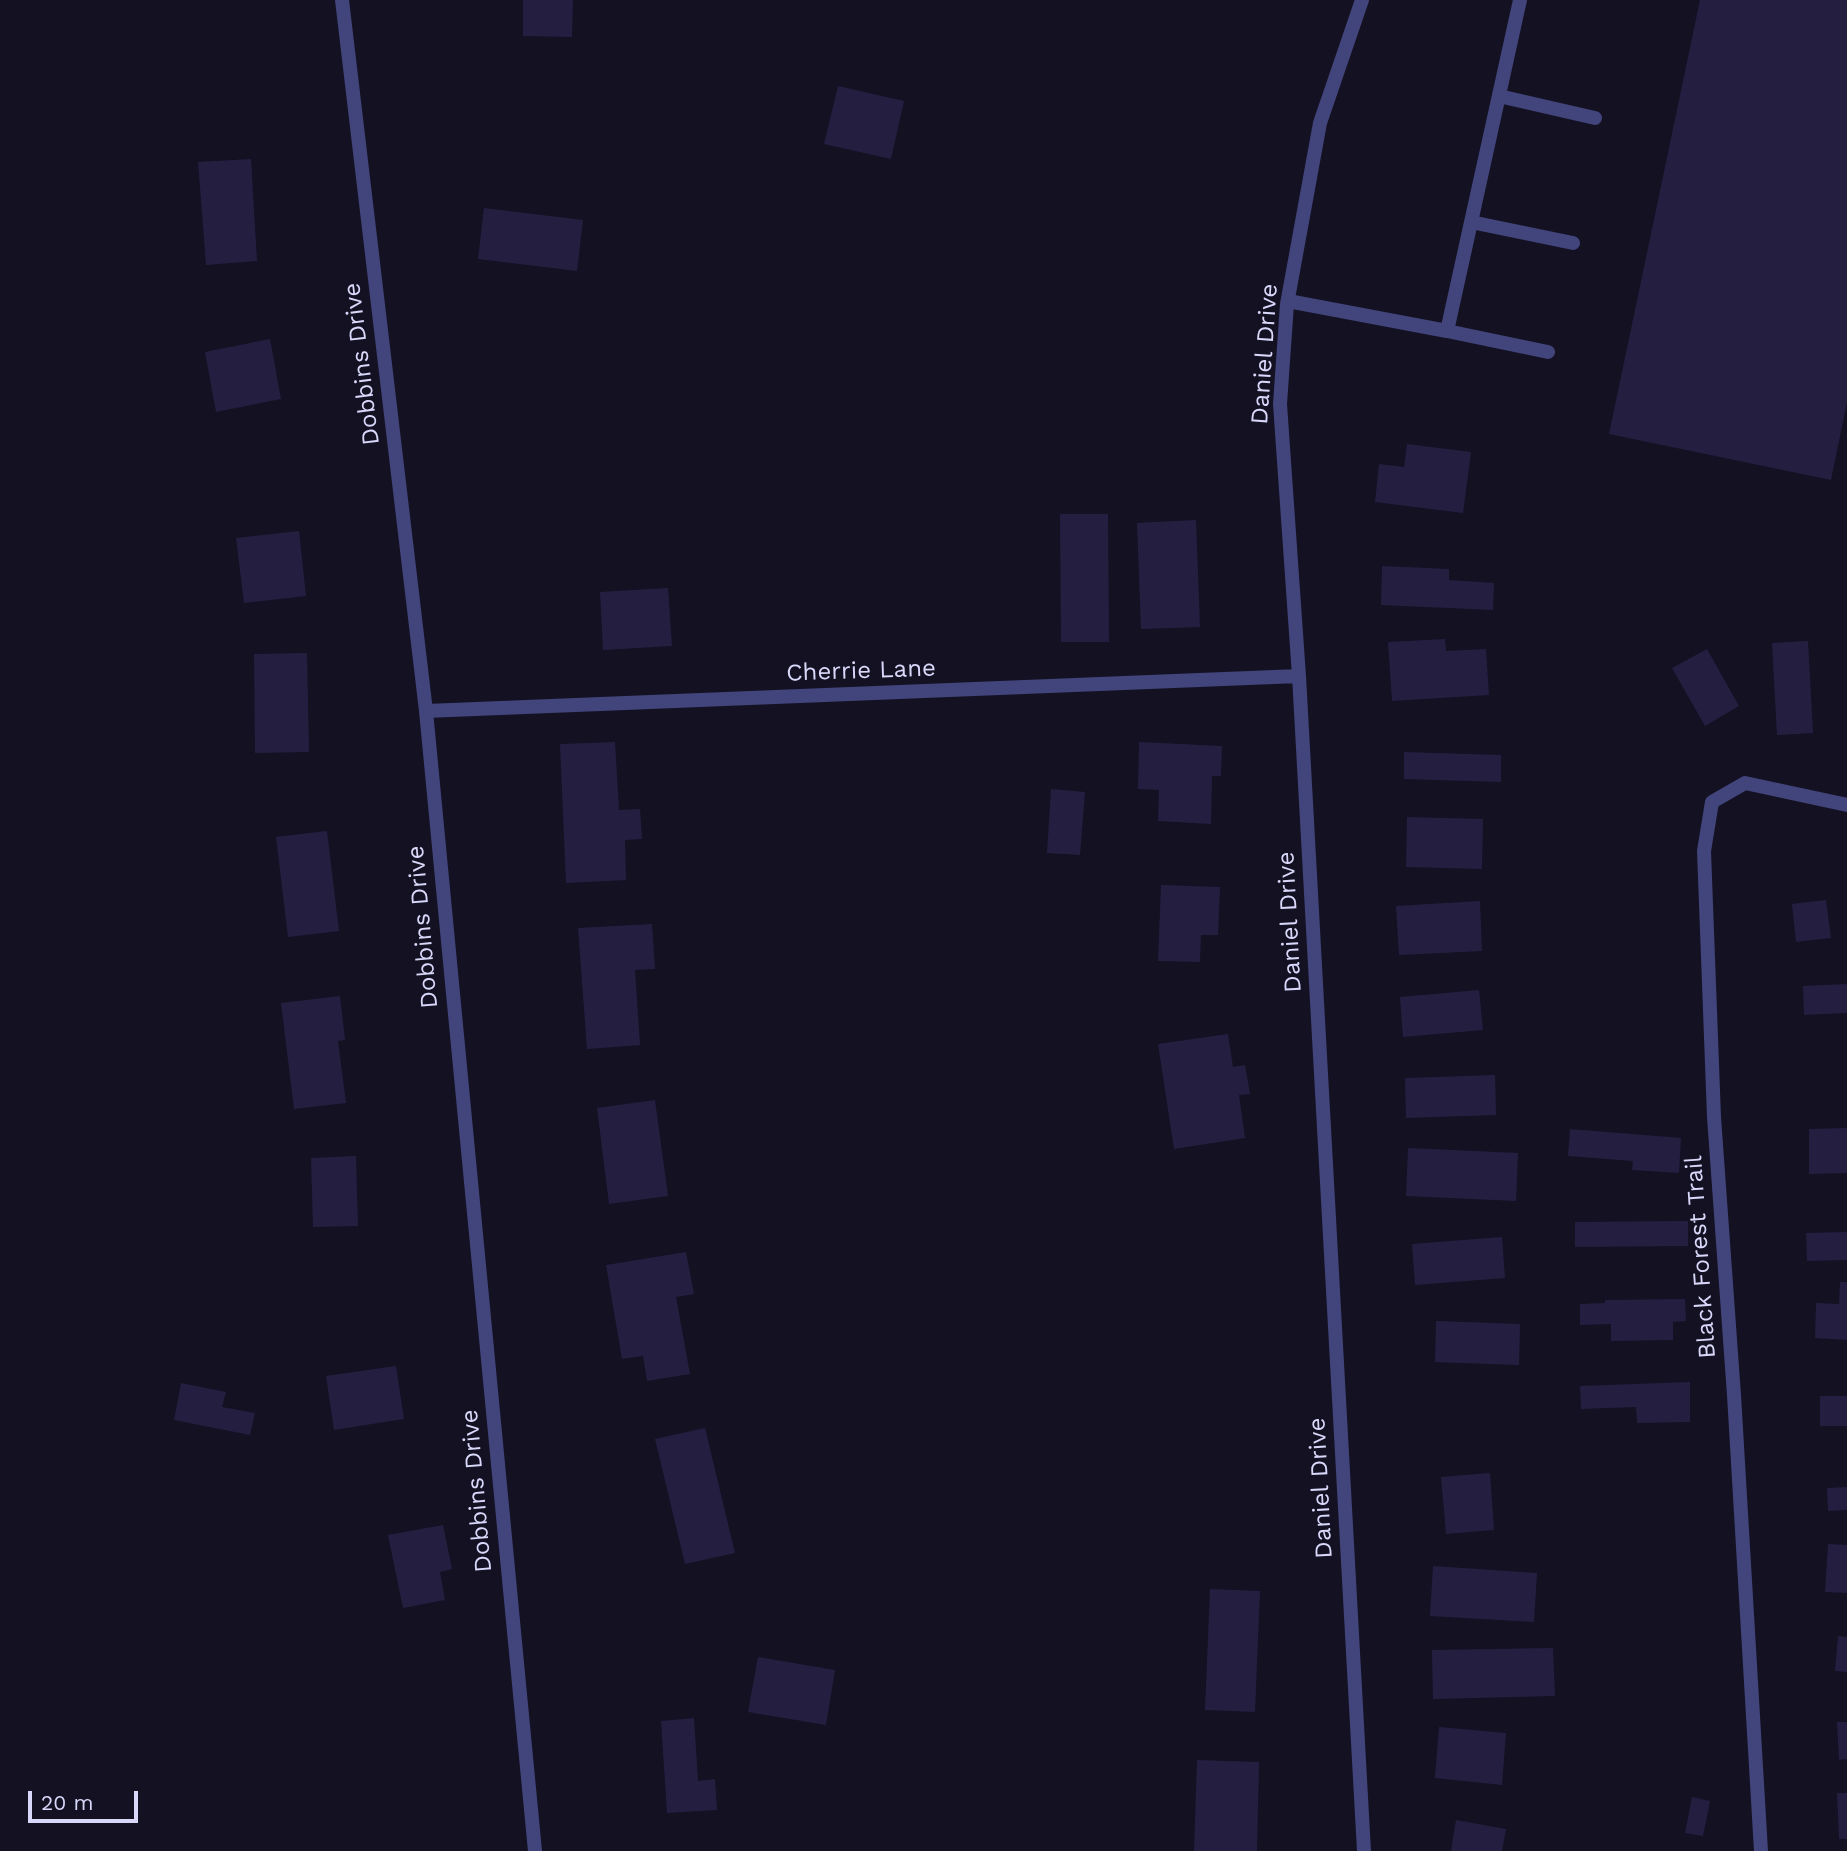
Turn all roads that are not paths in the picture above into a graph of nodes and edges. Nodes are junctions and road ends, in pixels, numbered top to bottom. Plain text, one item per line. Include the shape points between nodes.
1 (342, 0) edge
2 (1362, 0) edge
3 (1520, 0) edge
4 (1499, 96) junction
5 (1595, 118) dead end
6 (1471, 222) junction
7 (1573, 243) dead end
8 (1288, 301) junction
9 (1447, 331) junction
10 (1548, 352) dead end
11 (1299, 676) junction
12 (426, 711) junction
13 (1847, 805) edge
14 (535, 1851) edge
15 (1364, 1851) edge
16 (1761, 1851) edge

1 - 12 street, Dobbins Drive
2 - 8 street, Daniel Drive via 1320,123
3 - 4 street
4 - 5 street
4 - 6 street
6 - 7 street
6 - 9 street
8 - 9 street
8 - 11 street, Daniel Drive via 1280,404
9 - 10 street
11 - 12 street, Cherrie Lane
11 - 15 street, Daniel Drive
12 - 14 street, Dobbins Drive
13 - 16 street, Black Forest Trail via 1745,783 1712,802 1704,851 1714,1116

